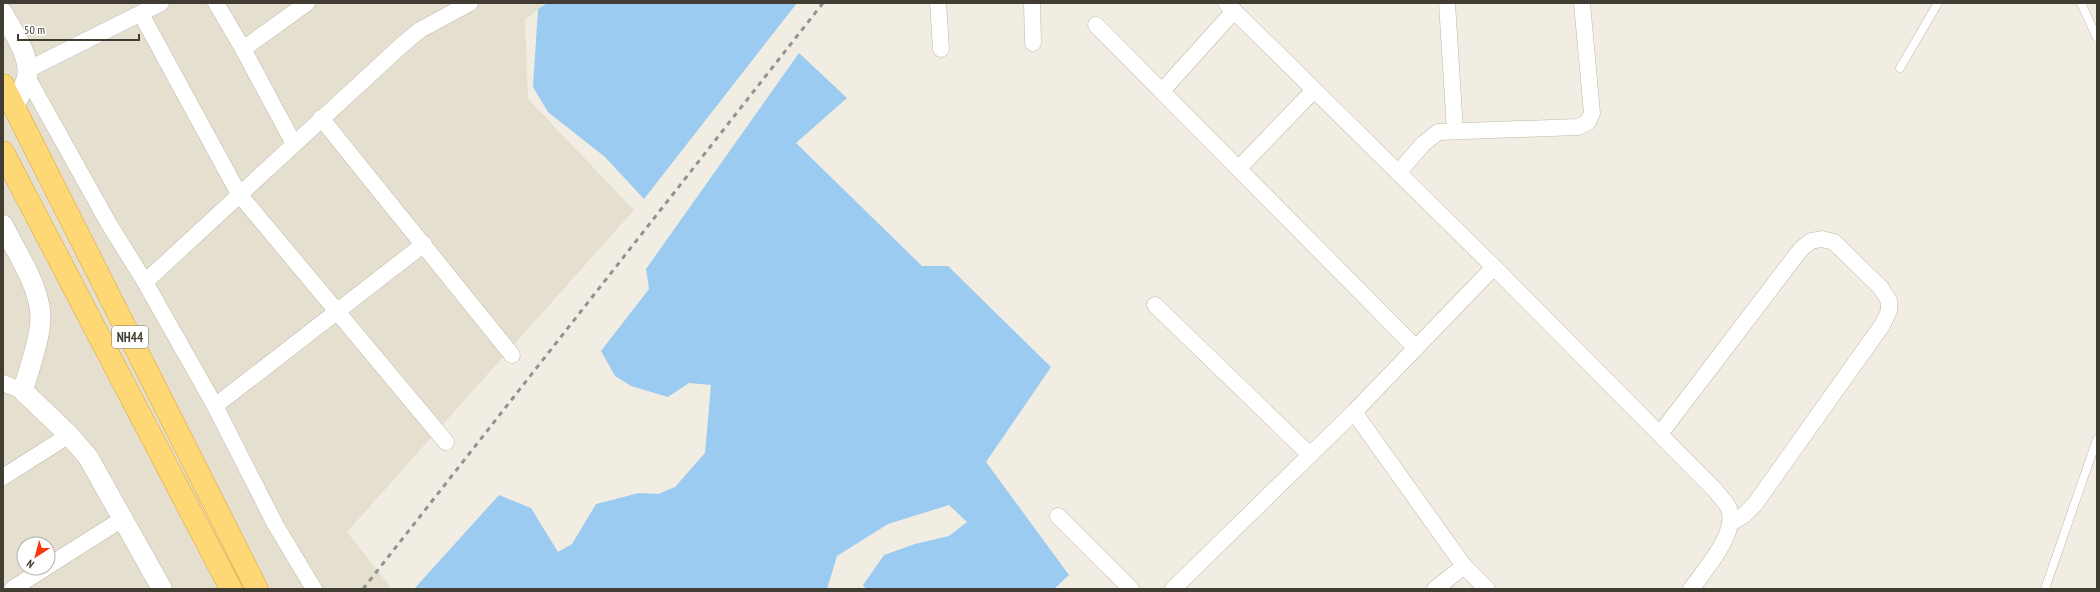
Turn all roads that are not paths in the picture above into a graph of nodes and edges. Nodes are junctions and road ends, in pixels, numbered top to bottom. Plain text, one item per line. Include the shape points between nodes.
1 (161, 3) edge
2 (216, 3) edge
3 (307, 3) edge
4 (470, 3) edge
5 (938, 3) edge
6 (1032, 3) edge
7 (1447, 3) edge
8 (1582, 3) edge
9 (1938, 3) edge
10 (2081, 3) edge
11 (1230, 7) edge
12 (3, 13) edge
13 (141, 14) junction
14 (1096, 25) dead end
15 (2097, 38) edge
16 (1033, 43) dead end
17 (243, 49) junction
18 (941, 49) dead end
19 (1900, 68) dead end
20 (27, 73) junction
21 (3, 85) edge
22 (1314, 90) junction
23 (1162, 91) junction
24 (14, 106) junction
25 (321, 118) junction
26 (1455, 131) junction
27 (294, 144) junction
28 (3, 152) edge
29 (1238, 168) junction
30 (1398, 172) junction
31 (239, 194) junction
32 (3, 225) edge
33 (424, 244) junction
34 (1494, 267) junction
35 (145, 282) junction
36 (1155, 305) dead end
37 (337, 313) junction
38 (1416, 348) junction
39 (512, 355) dead end
40 (3, 383) edge
41 (23, 391) junction
42 (215, 406) junction
43 (1354, 412) junction
44 (1660, 434) junction
45 (70, 435) junction
46 (2097, 439) edge
47 (446, 442) dead end
48 (1310, 455) junction
49 (3, 477) edge
50 (1058, 516) dead end
51 (124, 518) junction
52 (1730, 524) junction
53 (56, 561) edge
54 (1464, 566) junction
55 (32, 576) edge
56 (12, 589) edge
57 (162, 589) edge
58 (230, 589) edge
59 (257, 589) edge
60 (314, 589) edge
61 (1131, 589) edge
62 (1173, 589) edge
63 (1435, 589) edge
64 (1487, 589) edge
65 (1691, 589) edge
66 (2046, 589) edge

1 - 13 street
2 - 17 street
3 - 17 street
4 - 25 street via 420,30
5 - 18 street
6 - 16 street
7 - 26 street
8 - 26 street via 1592,113 1588,122 1578,126
9 - 19 lane
10 - 15 lane
11 - 22 street
11 - 23 street
12 - 20 street via 23,52
13 - 20 street
13 - 31 street
14 - 23 street
17 - 27 street
20 - 24 street
20 - 35 street via 109,224
21 - 24 highway, NH44
22 - 29 street
22 - 30 street
23 - 29 street
24 - 59 highway, NH44
25 - 27 street
25 - 33 street
26 - 30 street via 1438,132 1432,136
27 - 31 street
28 - 58 highway, NH44
29 - 38 street
30 - 34 street
31 - 35 street
31 - 37 street
32 - 41 street via 33,286 40,310 40,329
33 - 37 street
33 - 39 street
34 - 38 street
34 - 44 street
35 - 42 street
36 - 48 street
37 - 42 street
37 - 47 street
38 - 43 street
40 - 41 street
41 - 45 street
42 - 60 street via 275,524
43 - 48 street
43 - 54 street
44 - 52 street via 1716,491 1729,509
44 - 52 street via 1801,249 1811,241 1822,239 1834,242 1881,288 1889,301 1889,312 1883,324 1755,504
45 - 49 street
45 - 51 street via 88,457
46 - 66 lane
48 - 62 street
50 - 61 street
51 - 53 street
51 - 57 street
52 - 65 street via 1723,543
54 - 63 street
54 - 64 street
55 - 56 street

